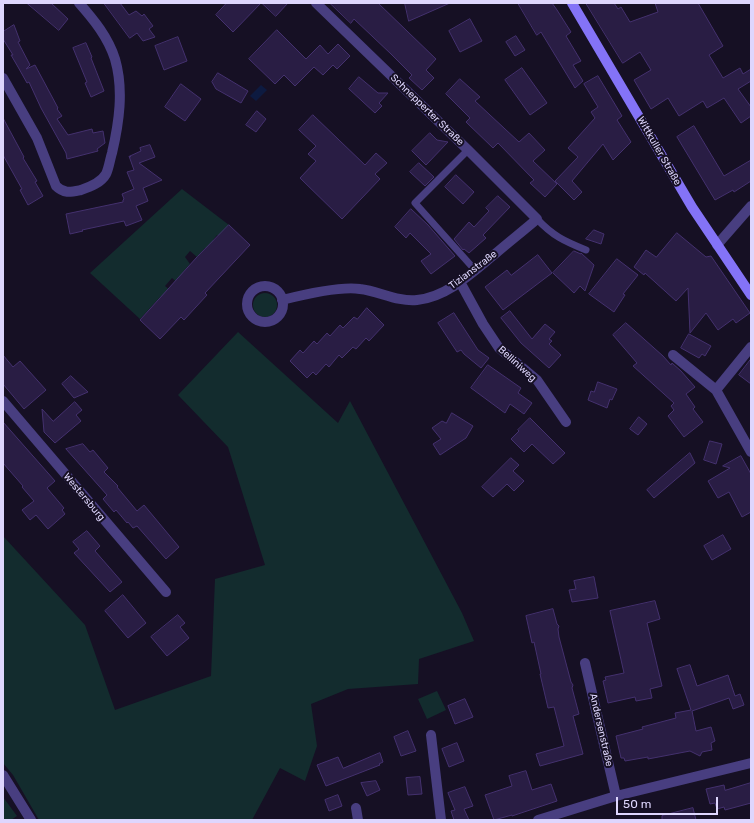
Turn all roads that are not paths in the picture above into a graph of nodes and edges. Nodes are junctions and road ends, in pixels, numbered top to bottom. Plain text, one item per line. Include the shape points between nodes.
1 (79, 3) edge
2 (316, 3) edge
3 (572, 3) edge
4 (3, 78) edge
5 (468, 150) junction
6 (751, 206) edge
7 (537, 219) junction
8 (717, 245) junction
9 (586, 250) dead end
10 (475, 270) junction
11 (460, 282) junction
12 (751, 295) edge
13 (282, 300) dead end
14 (751, 347) edge
15 (673, 355) dead end
16 (716, 390) junction
17 (3, 401) edge
18 (566, 422) dead end
19 (751, 452) edge
20 (166, 592) dead end
21 (585, 663) dead end
22 (431, 735) dead end
23 (751, 763) edge
24 (3, 775) edge
25 (616, 796) junction
26 (356, 808) dead end
27 (31, 820) edge
28 (358, 820) edge
29 (441, 820) edge
30 (538, 820) edge

1 - 4 street via 96,21 108,42 115,59 120,90 118,128 106,174 98,183 68,193 56,186 37,138
2 - 5 street, Schnepperter Straße
3 - 8 main road, Wittkuller Straße
5 - 7 street, Schnepperter Straße
5 - 10 lane via 415,203
6 - 8 street
7 - 9 lane via 552,234
7 - 10 street, Tizianstraße
8 - 12 main road, Wittkuller Straße
10 - 11 street, Tizianstraße
11 - 13 street, Tizianstraße via 441,293 418,300 405,300 359,288 332,290
11 - 18 street, Belliniweg via 498,348 536,380
14 - 16 street
15 - 16 street
16 - 19 street
17 - 20 street, Westersburg
21 - 25 street, Andersenstraße
22 - 29 street
23 - 25 street
24 - 27 street
25 - 30 street
26 - 28 street

